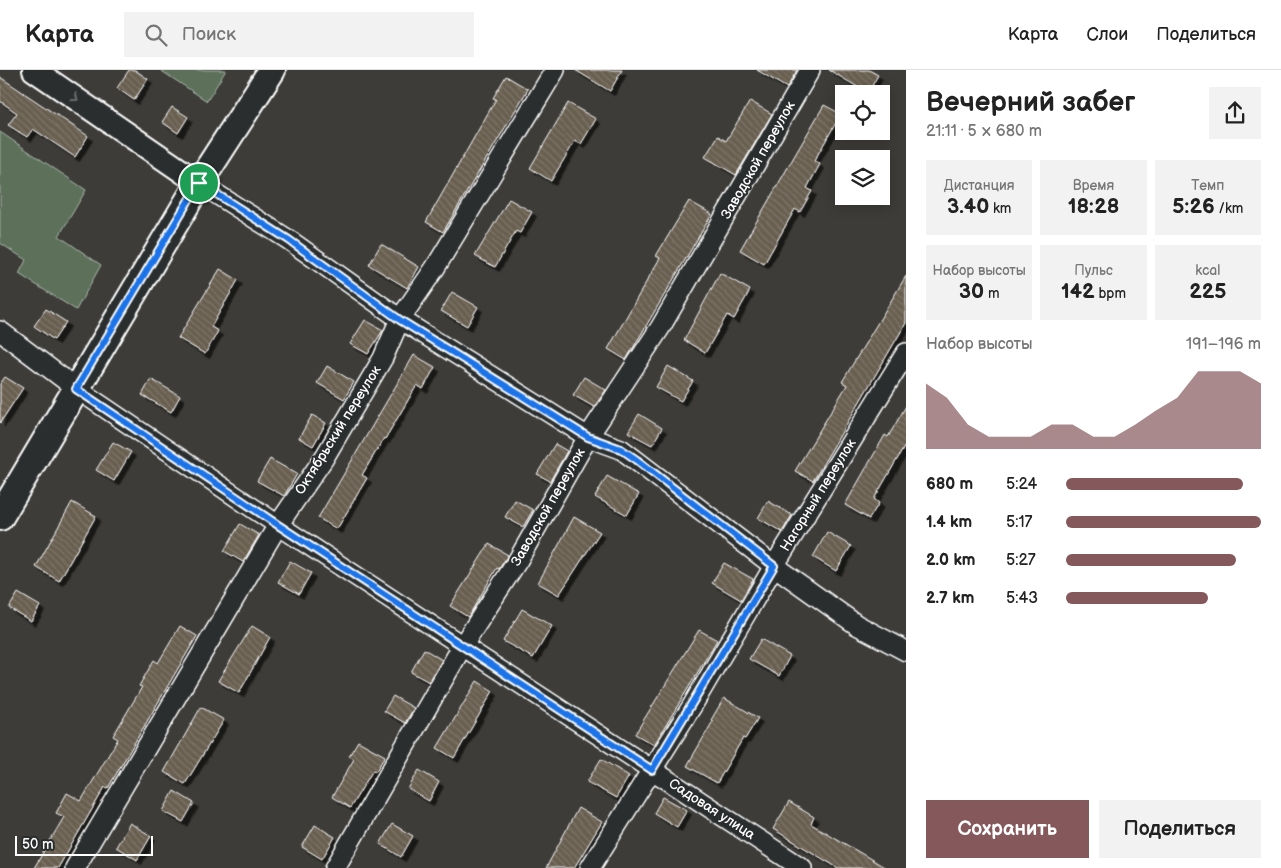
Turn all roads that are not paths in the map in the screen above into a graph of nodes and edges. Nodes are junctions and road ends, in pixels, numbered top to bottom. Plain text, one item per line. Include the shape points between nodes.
1 (34, 70) edge
2 (272, 70) edge
3 (555, 70) edge
4 (810, 70) edge
5 (199, 183) junction
6 (400, 320) junction
7 (0, 331) edge
8 (906, 353) edge
9 (76, 389) junction
10 (588, 437) junction
11 (0, 517) edge
12 (278, 525) junction
13 (774, 566) junction
14 (463, 645) junction
15 (906, 651) edge
16 (652, 770) junction
17 (74, 868) edge
18 (335, 868) edge
19 (590, 868) edge
20 (802, 868) edge

1 -> 5 street
2 - 5 main road
3 - 6 street, Октябрьский переулок
4 - 10 street, Заводской переулок via 660,328
5 - 6 street via 289,240
5 - 9 main road
6 - 10 street
6 - 12 street, Октябрьский переулок via 382,358 324,458
7 - 9 street, Садовая улица
8 - 13 street, Нагорный переулок
9 - 11 main road
9 - 12 street, Садовая улица
10 - 13 street via 629,454
10 - 14 street, Заводской переулок via 518,560
12 - 14 street, Садовая улица
12 - 17 street, Октябрьский переулок
13 - 15 street via 857,625
13 - 16 street, Нагорный переулок
14 - 16 street, Садовая улица
14 - 18 street, Заводской переулок
16 - 19 street, Нагорный переулок
16 - 20 street, Садовая улица

